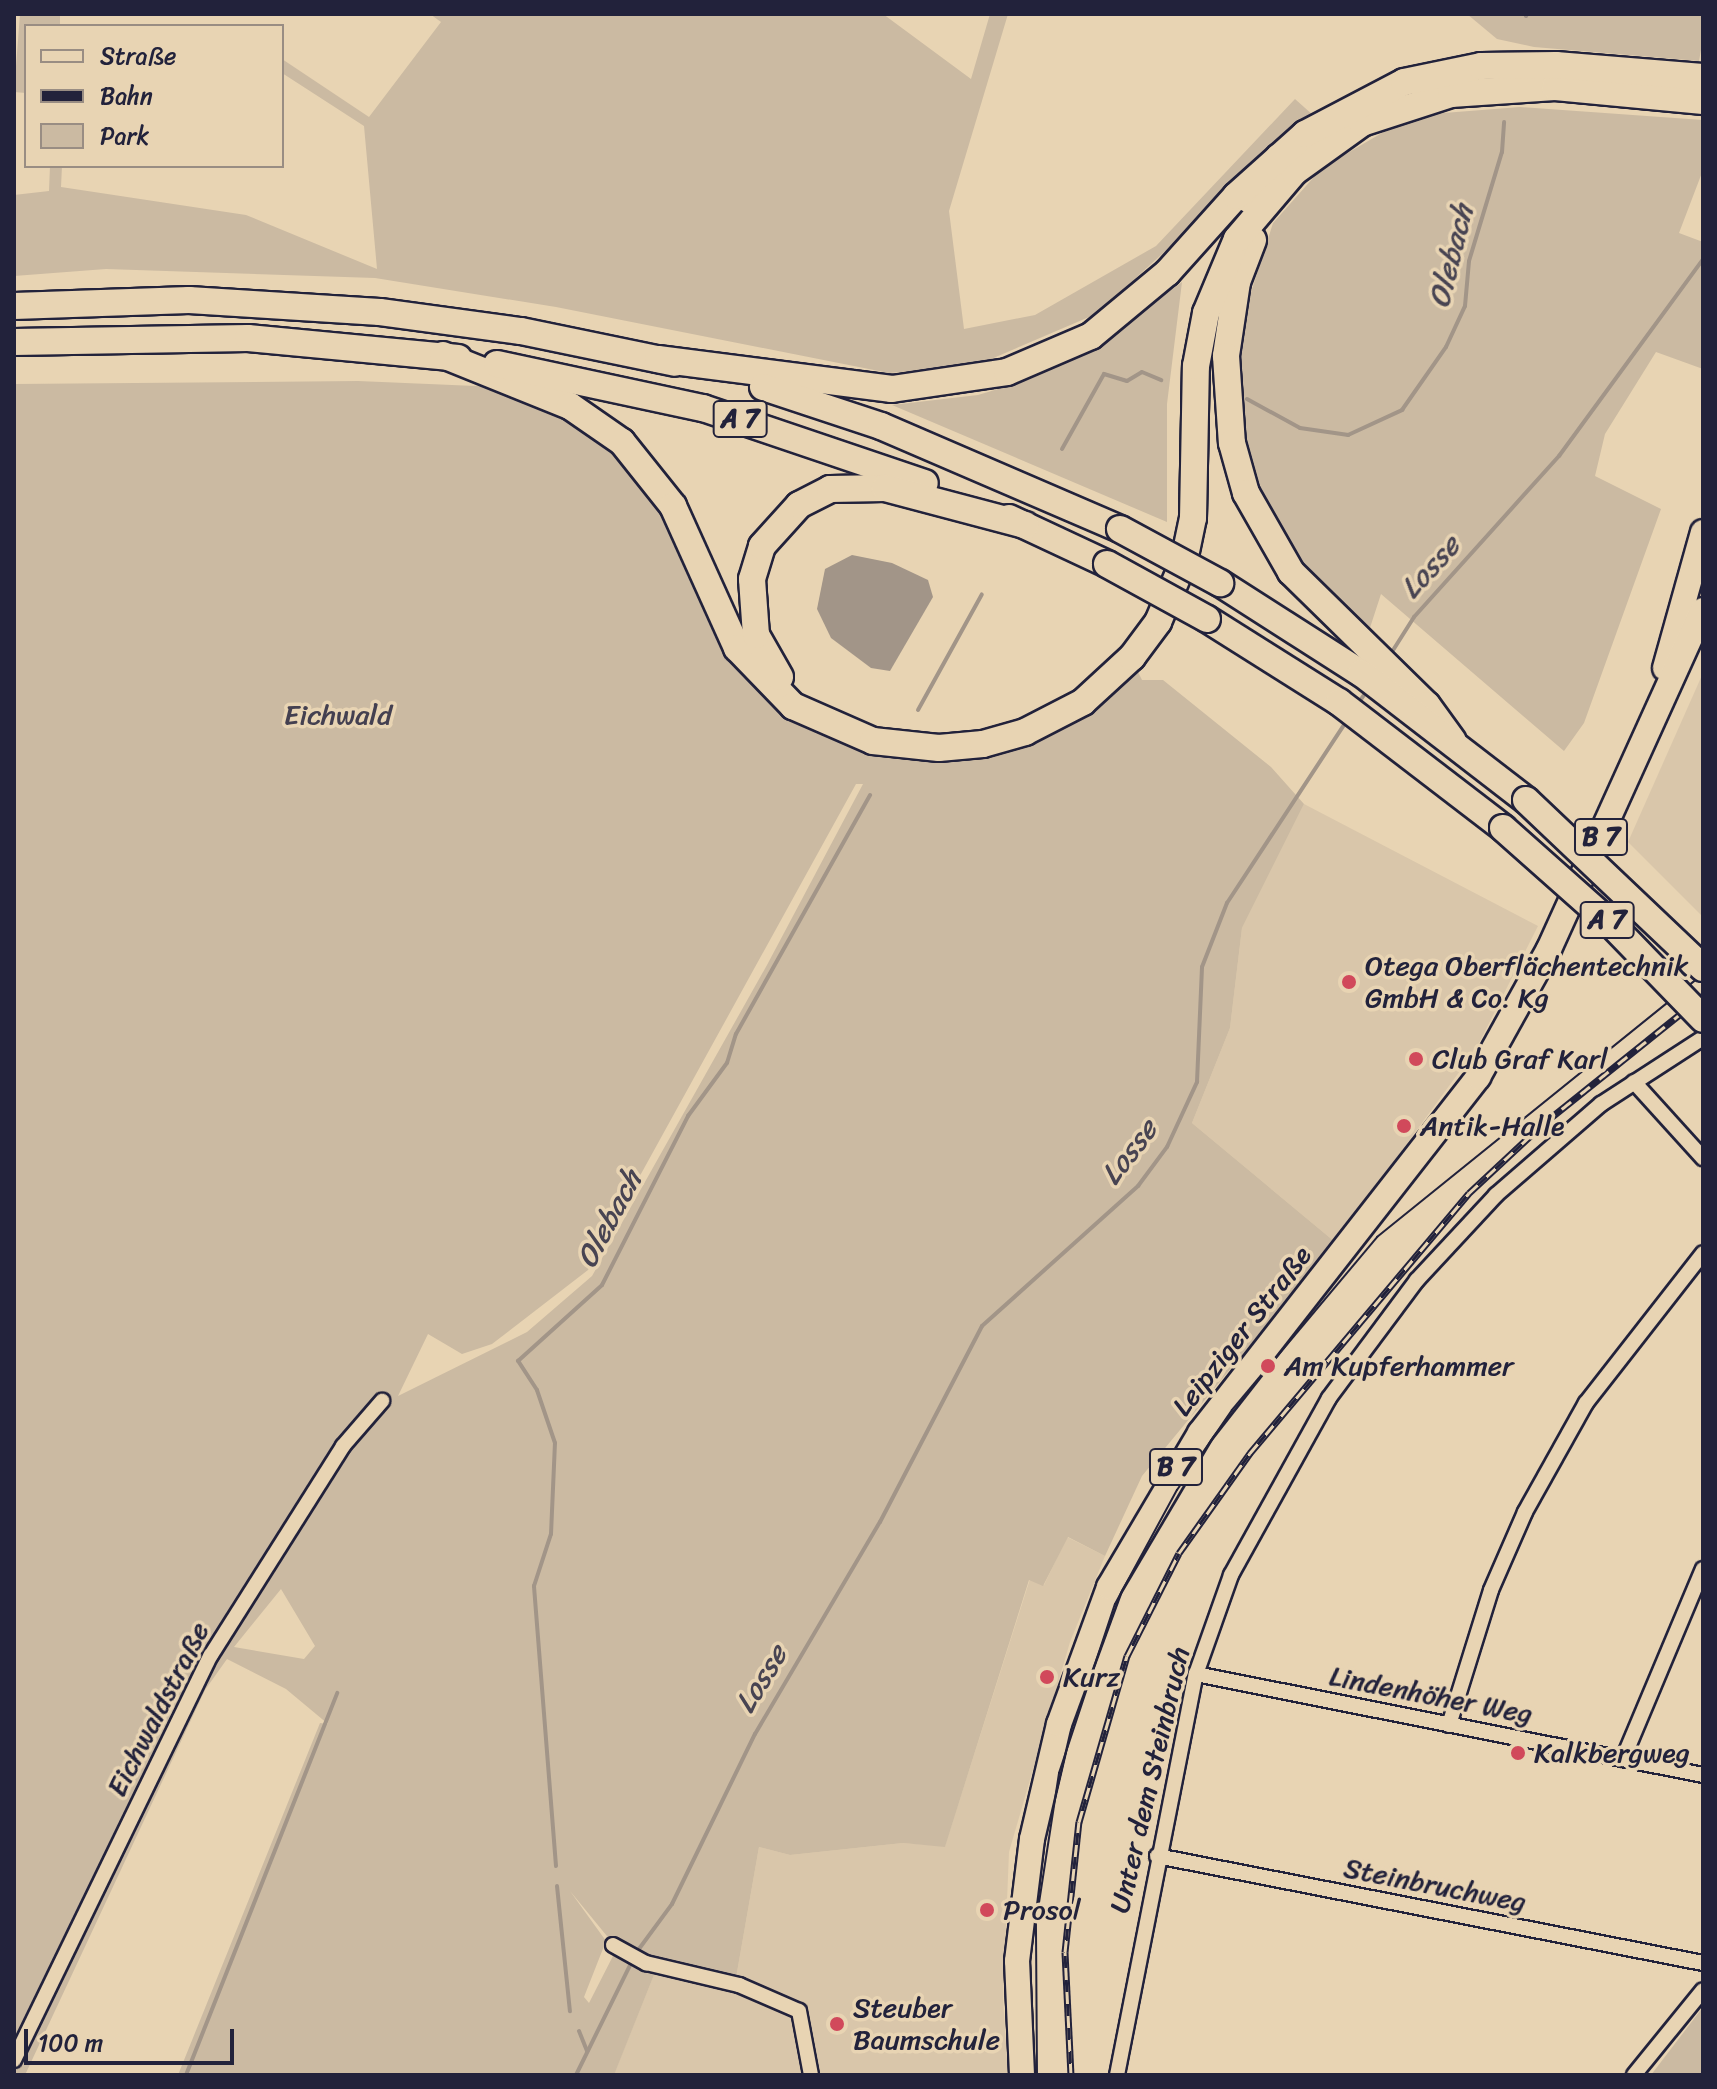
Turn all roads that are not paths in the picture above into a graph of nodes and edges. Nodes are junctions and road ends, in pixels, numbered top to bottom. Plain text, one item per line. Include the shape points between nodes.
1 (1703, 77) edge
2 (1703, 101) edge
3 (1287, 164) junction
4 (14, 306) edge
5 (14, 342) edge
6 (443, 355) junction
7 (658, 359) junction
8 (1025, 525) junction
9 (1703, 532) edge
10 (1703, 610) edge
11 (1423, 710) junction
12 (1649, 724) junction
13 (1703, 968) edge
14 (1703, 1019) edge
15 (1703, 1038) edge
16 (1634, 1082) junction
17 (1703, 1158) edge
18 (1703, 1253) edge
19 (382, 1401) dead end
20 (1703, 1569) edge
21 (1196, 1674) junction
22 (1449, 1725) junction
23 (1623, 1759) junction
24 (1703, 1775) edge
25 (1157, 1856) junction
26 (613, 1945) dead end
27 (1703, 1963) edge
28 (1703, 1990) edge
29 (14, 2060) edge
30 (811, 2075) edge
31 (1022, 2075) edge
32 (1117, 2075) edge
33 (1634, 2075) edge

1 - 3 highway via 1556,65 1442,72 1352,104
2 - 3 highway via 1555,87 1451,94 1362,123
3 - 6 highway via 1237,239 1206,313 1196,366 1190,540 1158,622 1125,666 1083,702 1035,728 983,744 895,745 842,731 793,706 737,648 673,506 622,442 570,406
3 - 7 highway via 1136,302 1091,336 1007,372 892,389
3 - 8 highway via 1227,233 1195,310 1186,365 1185,494 1178,548 1150,617 1111,667 1069,700 1022,724 960,738 918,738 855,726 817,707 783,681 762,652 751,617 756,561 784,516 815,495 846,486 885,488
3 - 11 highway via 1237,282 1227,330 1228,415 1257,519 1329,615
4 - 7 highway, A 7 via 189,300 380,312
5 - 6 highway, A 7 via 248,338
6 - 8 highway, A 7 via 703,408 869,461
7 - 11 highway, A 7, bridge via 881,426 1120,529 1220,583
8 - 14 highway, A 7, bridge via 1207,619 1388,739 1503,828 1611,924
9 - 12 main road, Leipziger Straße / B 7
10 - 12 main road, Leipziger Straße / B 7
11 - 13 highway, A 7, bridge
12 - 31 main road, Leipziger Straße / B 7 via 1549,949 1478,1077 1200,1433 1109,1587 1059,1724 1032,1839 1017,1961
15 - 16 street, Unter dem Steinbruch
16 - 17 street
16 - 21 street, Unter dem Steinbruch via 1496,1195 1351,1362 1231,1575
18 - 22 street via 1586,1403 1533,1498 1491,1590
19 - 29 street, Eichwaldstraße via 343,1446 211,1655
20 - 23 street
21 - 22 street, Lindenhöher Weg
21 - 25 street, Unter dem Steinbruch
22 - 23 street, Lindenhöher Weg
23 - 24 street, Lindenhöher Weg
25 - 27 street, Steinbruchweg
25 - 32 street, Unter dem Steinbruch
26 - 30 street via 646,1963 739,1985 799,2011
28 - 33 street

